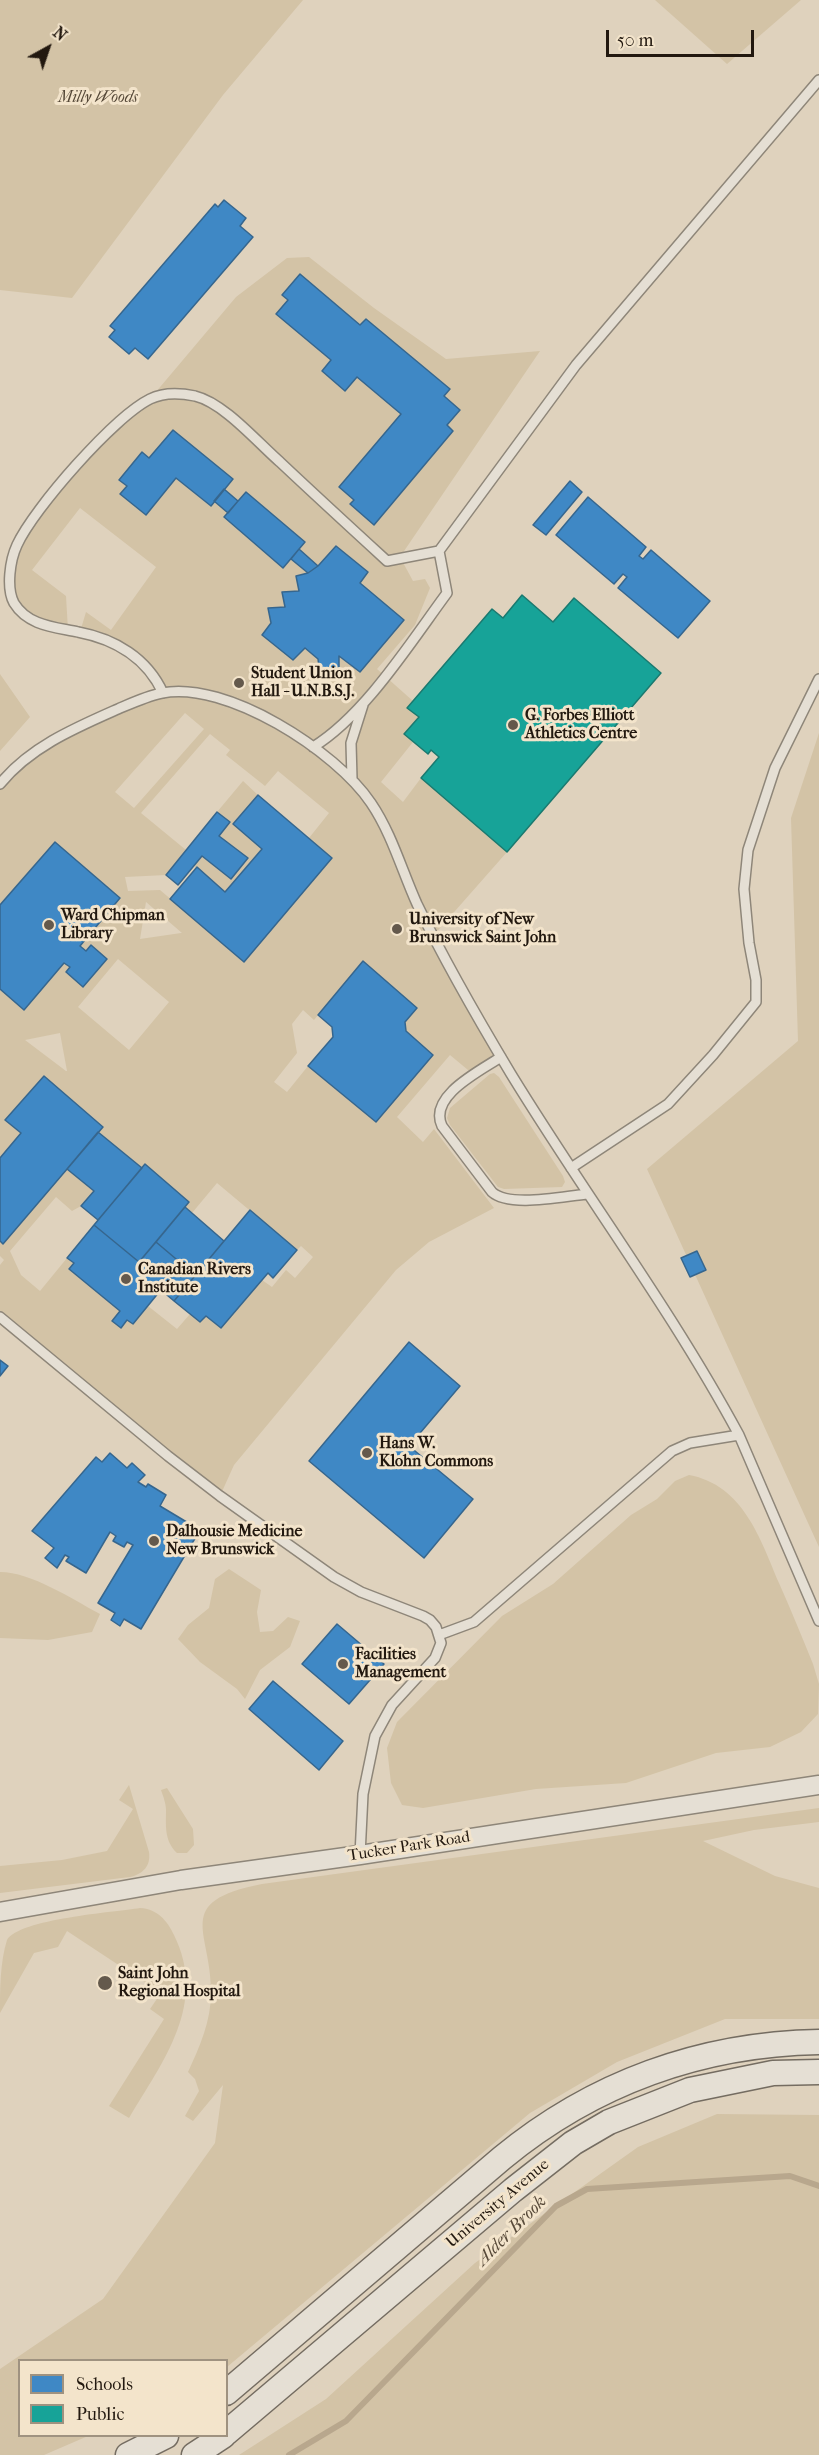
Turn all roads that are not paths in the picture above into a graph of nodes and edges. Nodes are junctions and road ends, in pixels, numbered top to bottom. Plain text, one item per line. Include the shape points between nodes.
1 (819, 80) edge
2 (439, 551) junction
3 (819, 679) edge
4 (163, 693) junction
5 (366, 698) junction
6 (313, 747) junction
7 (352, 779) junction
8 (0, 784) edge
9 (501, 1057) junction
10 (571, 1168) junction
11 (588, 1194) junction
12 (0, 1317) edge
13 (739, 1435) junction
14 (819, 1621) edge
15 (439, 1635) junction
16 (819, 1785) edge
17 (360, 1855) junction
18 (0, 1912) edge
19 (819, 2042) edge
20 (819, 2073) edge
21 (228, 2391) edge
22 (228, 2431) edge
23 (164, 2437) edge
24 (221, 2437) edge
25 (128, 2455) edge
26 (194, 2455) edge

1 - 2 lane via 576,365
2 - 4 lane via 387,561 235,421 207,400 178,393 150,399 77,463 35,517 16,547 10,567 14,602 34,621 105,639 148,667
2 - 5 lane via 447,593
3 - 10 lane via 775,768 748,850 744,889 756,1002 668,1104
4 - 6 lane via 195,693 239,704
4 - 8 lane via 105,715 51,742 24,760
5 - 6 lane via 334,734
5 - 7 lane via 351,743
6 - 7 lane
7 - 9 lane via 386,829 422,915
9 - 10 lane
9 - 11 lane via 446,1097 438,1118 500,1198 513,1201
10 - 11 lane
11 - 13 lane via 703,1370
12 - 15 lane via 220,1496 334,1577 430,1620
13 - 14 lane
13 - 15 lane via 690,1443 672,1451 474,1622
15 - 17 lane via 441,1643 435,1658 392,1705 375,1736 363,1794
16 - 17 street, Tucker Park Road
17 - 18 street, Tucker Park Road via 167,1882
19 - 21 main road, University Avenue via 779,2043 688,2060 609,2089 569,2109 502,2158
20 - 22 main road, University Avenue via 773,2073 690,2090 609,2122 513,2190
23 - 25 main road
24 - 26 main road, University Avenue

